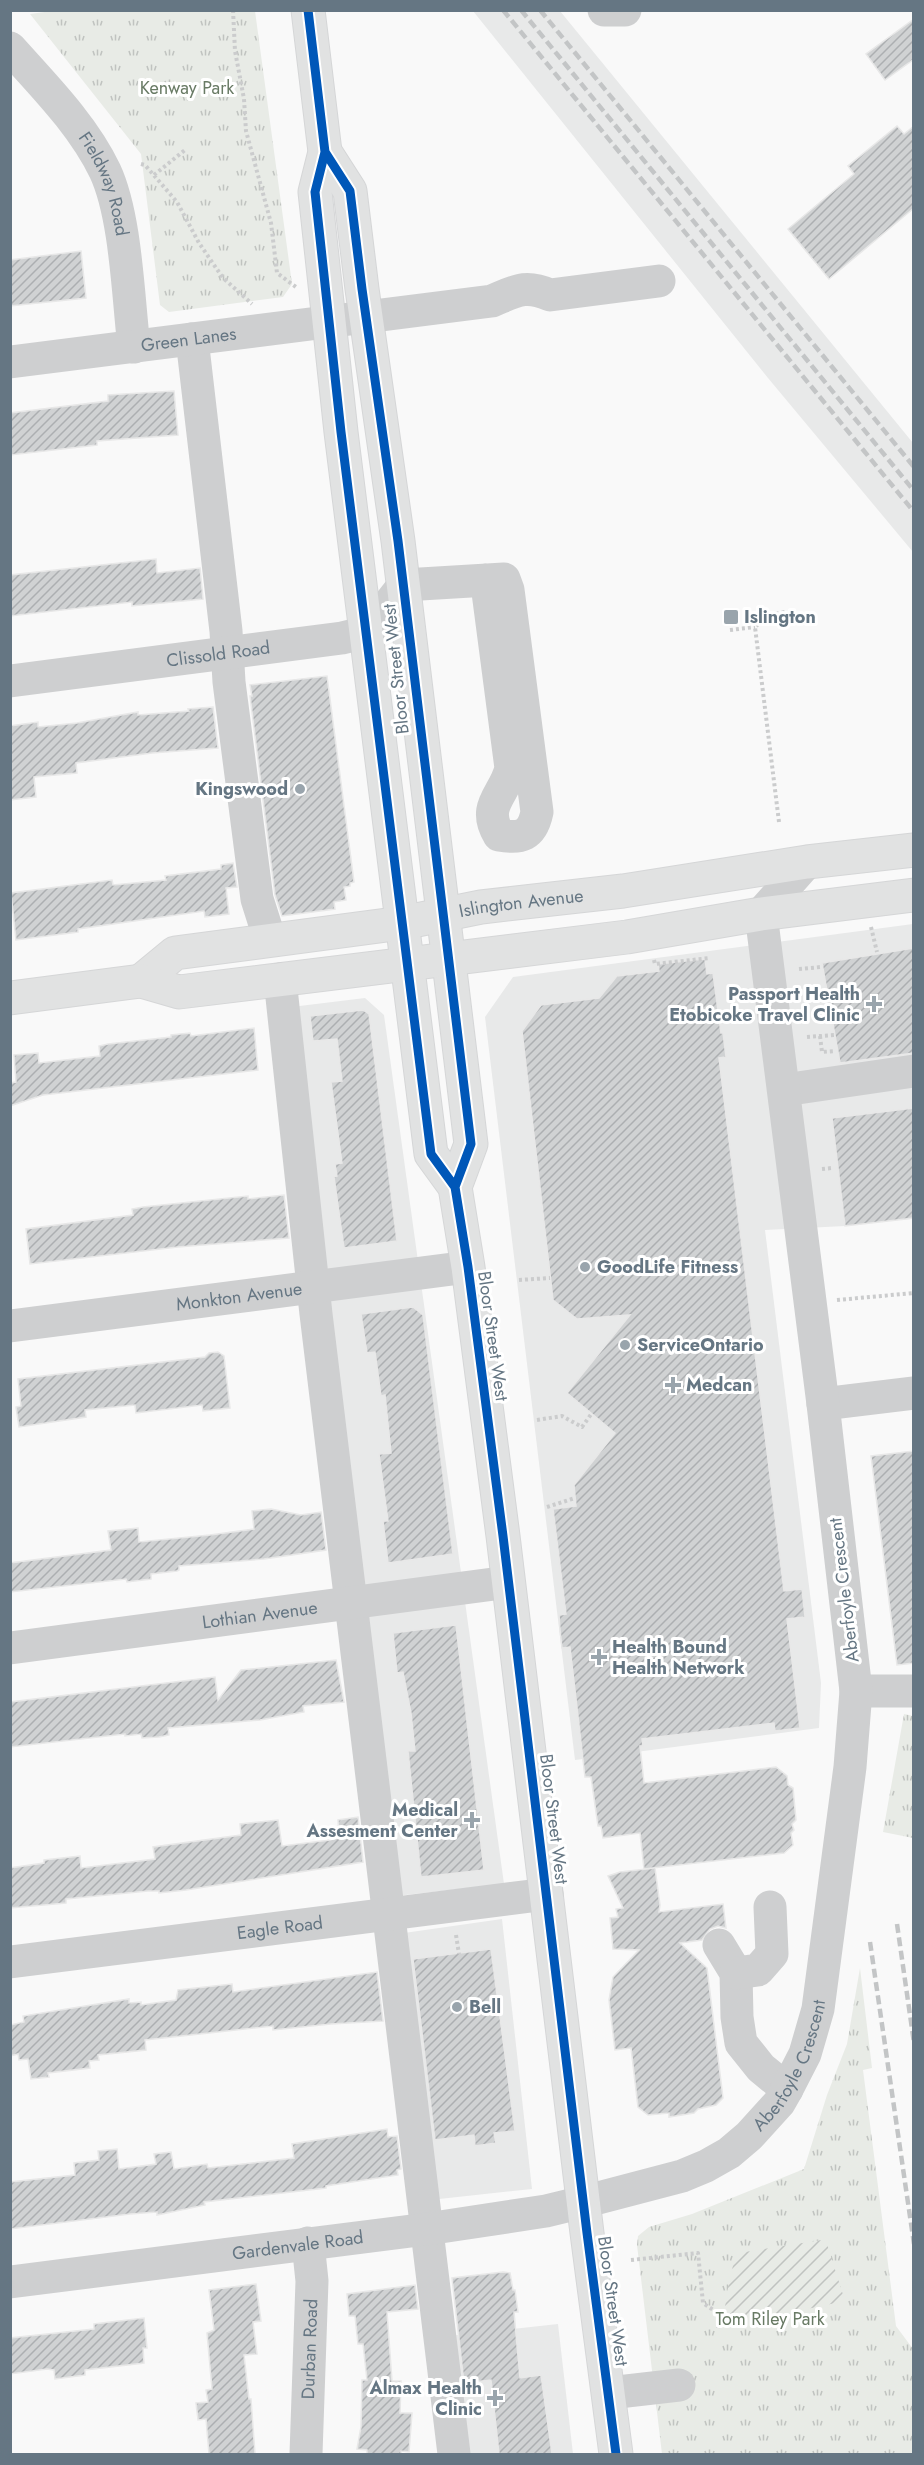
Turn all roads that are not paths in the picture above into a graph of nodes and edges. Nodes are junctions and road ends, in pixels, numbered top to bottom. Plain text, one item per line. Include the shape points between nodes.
1 (308, 10) edge
2 (604, 10) edge
3 (625, 10) edge
4 (10, 48) edge
5 (325, 152) junction
6 (659, 281) dead end
7 (366, 316) junction
8 (329, 321) junction
9 (192, 339) junction
10 (134, 347) junction
11 (10, 362) edge
12 (494, 579) junction
13 (404, 585) junction
14 (366, 632) junction
15 (226, 652) junction
16 (10, 681) edge
17 (914, 850) edge
18 (807, 862) junction
19 (623, 891) junction
20 (914, 895) edge
21 (761, 914) junction
22 (443, 915) junction
23 (402, 923) junction
24 (627, 937) junction
25 (270, 940) junction
26 (448, 958) junction
27 (407, 963) junction
28 (280, 979) junction
29 (141, 981) junction
30 (10, 998) edge
31 (914, 1071) edge
32 (784, 1090) junction
33 (455, 1187) junction
34 (468, 1267) junction
35 (313, 1285) junction
36 (10, 1326) edge
37 (914, 1393) edge
38 (823, 1404) junction
39 (508, 1582) junction
40 (352, 1602) junction
41 (10, 1648) edge
42 (856, 1691) junction
43 (914, 1691) edge
44 (547, 1894) junction
45 (770, 1907) dead end
46 (390, 1914) junction
47 (719, 1945) dead end
48 (10, 1962) edge
49 (736, 1973) junction
50 (788, 2089) junction
51 (583, 2202) junction
52 (427, 2229) junction
53 (308, 2243) junction
54 (10, 2282) edge
55 (680, 2385) dead end
56 (609, 2393) junction
57 (306, 2454) edge
58 (454, 2454) edge
59 (616, 2454) edge

1 - 5 main road, Bloor Street West
2 - 3 street
4 - 10 street, Fieldway Road via 80,131 113,190
5 - 7 main road, Bloor Street West via 350,191
5 - 8 main road, Bloor Street West via 315,192
6 - 7 street, Green Lanes via 550,296 535,307 492,301
7 - 8 street, Green Lanes
7 - 13 main road, Bloor Street West
8 - 9 street, Green Lanes
8 - 14 main road, Bloor Street West
9 - 10 street, Green Lanes
9 - 15 street
10 - 11 street, Green Lanes
12 - 12 street via 488,592 511,768 496,798 492,823 499,835 520,837 535,823 537,812 509,602
12 - 13 street
13 - 14 street
13 - 22 main road, Bloor Street West
14 - 15 street, Clissold Road
14 - 23 main road, Bloor Street West
15 - 16 street, Clissold Road
15 - 25 street via 257,899
17 - 18 main road, Islington Avenue
18 - 19 main road, Islington Avenue
18 - 21 street
19 - 22 main road, Islington Avenue
19 - 24 main road
20 - 21 main road
21 - 24 main road
21 - 32 street, Aberfoyle Crescent
22 - 23 main road, Islington Avenue
22 - 26 main road, Bloor Street West
23 - 25 main road, Islington Avenue
23 - 27 main road, Bloor Street West
24 - 26 main road
25 - 29 main road, Islington Avenue via 175,953
26 - 27 main road
26 - 33 main road, Bloor Street West via 471,1144
27 - 28 main road
27 - 33 main road, Bloor Street West via 430,1154
28 - 29 main road via 179,992
28 - 35 street
29 - 30 main road
31 - 32 street
32 - 38 street, Aberfoyle Crescent
33 - 34 main road, Bloor Street West
34 - 35 street, Monkton Avenue
34 - 39 main road, Bloor Street West
35 - 36 street, Monkton Avenue
35 - 40 street
37 - 38 street
38 - 42 street, Aberfoyle Crescent
39 - 40 street, Lothian Avenue
39 - 44 main road, Bloor Street West
40 - 41 street, Lothian Avenue
40 - 46 street
42 - 43 street
42 - 50 street, Aberfoyle Crescent via 850,1767 818,2009 805,2054
44 - 46 street, Eagle Road
44 - 51 main road, Bloor Street West
45 - 49 street via 772,1954 758,1970
46 - 48 street, Eagle Road
46 - 52 street
47 - 49 street
49 - 50 street via 741,2043 761,2068
50 - 51 street, Aberfoyle Crescent via 749,2136 706,2166
51 - 52 street, Gardenvale Road
51 - 56 main road, Bloor Street West
52 - 53 street, Gardenvale Road
52 - 58 street
53 - 54 street, Gardenvale Road
53 - 57 street, Durban Road via 312,2281
55 - 56 street
56 - 59 main road, Bloor Street West

